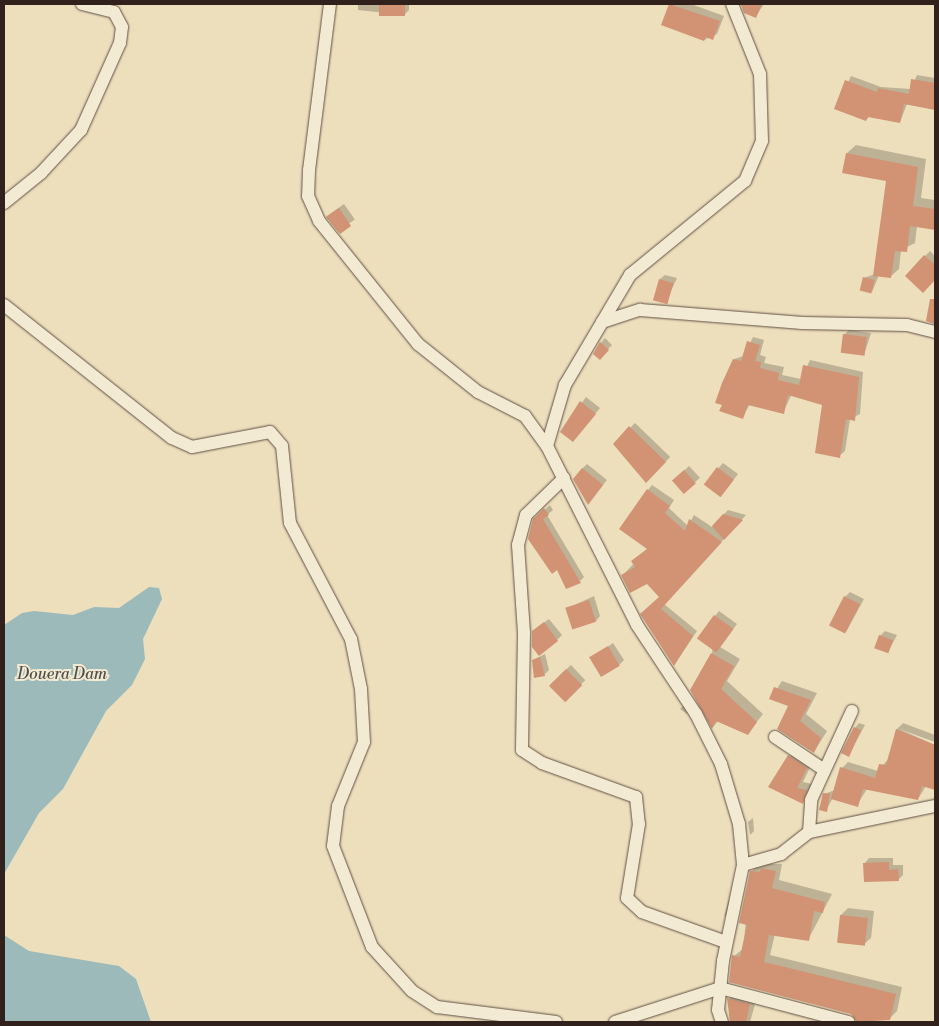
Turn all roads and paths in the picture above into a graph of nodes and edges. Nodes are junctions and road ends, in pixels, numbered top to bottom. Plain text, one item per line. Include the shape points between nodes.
1 (82, 4) edge
2 (330, 4) edge
3 (732, 4) edge
4 (4, 203) edge
5 (4, 304) edge
6 (602, 322) junction
7 (933, 329) edge
8 (547, 446) junction
9 (564, 478) junction
10 (852, 711) dead end
11 (775, 736) dead end
12 (824, 769) junction
13 (935, 806) edge
14 (810, 832) junction
15 (743, 865) junction
16 (726, 942) junction
17 (720, 988) junction
18 (556, 1022) edge
19 (615, 1022) edge
20 (722, 1022) edge
21 (849, 1022) edge

1 - 4 street via 114,12 122,27 117,52 80,130 41,173
2 - 8 street via 309,170 308,196 319,221 418,344 478,392 525,416
3 - 6 street via 760,74 762,141 745,181 630,275
5 - 18 street via 172,438 192,447 270,432 282,446 290,523 351,639 361,689 364,742 338,806 333,846 372,947 412,991 437,1007
6 - 7 street via 640,310 802,323 907,324
6 - 8 street via 565,385
8 - 9 street
9 - 15 street via 637,625 696,714 721,764 739,824
9 - 16 street via 526,515 518,544 524,633 522,750 542,763 636,797 639,824 627,898 642,912
10 - 12 street
11 - 12 street
12 - 14 street via 811,800
13 - 14 street
14 - 15 street via 781,854
15 - 16 street
16 - 17 street
17 - 19 street
17 - 20 street
17 - 21 street

